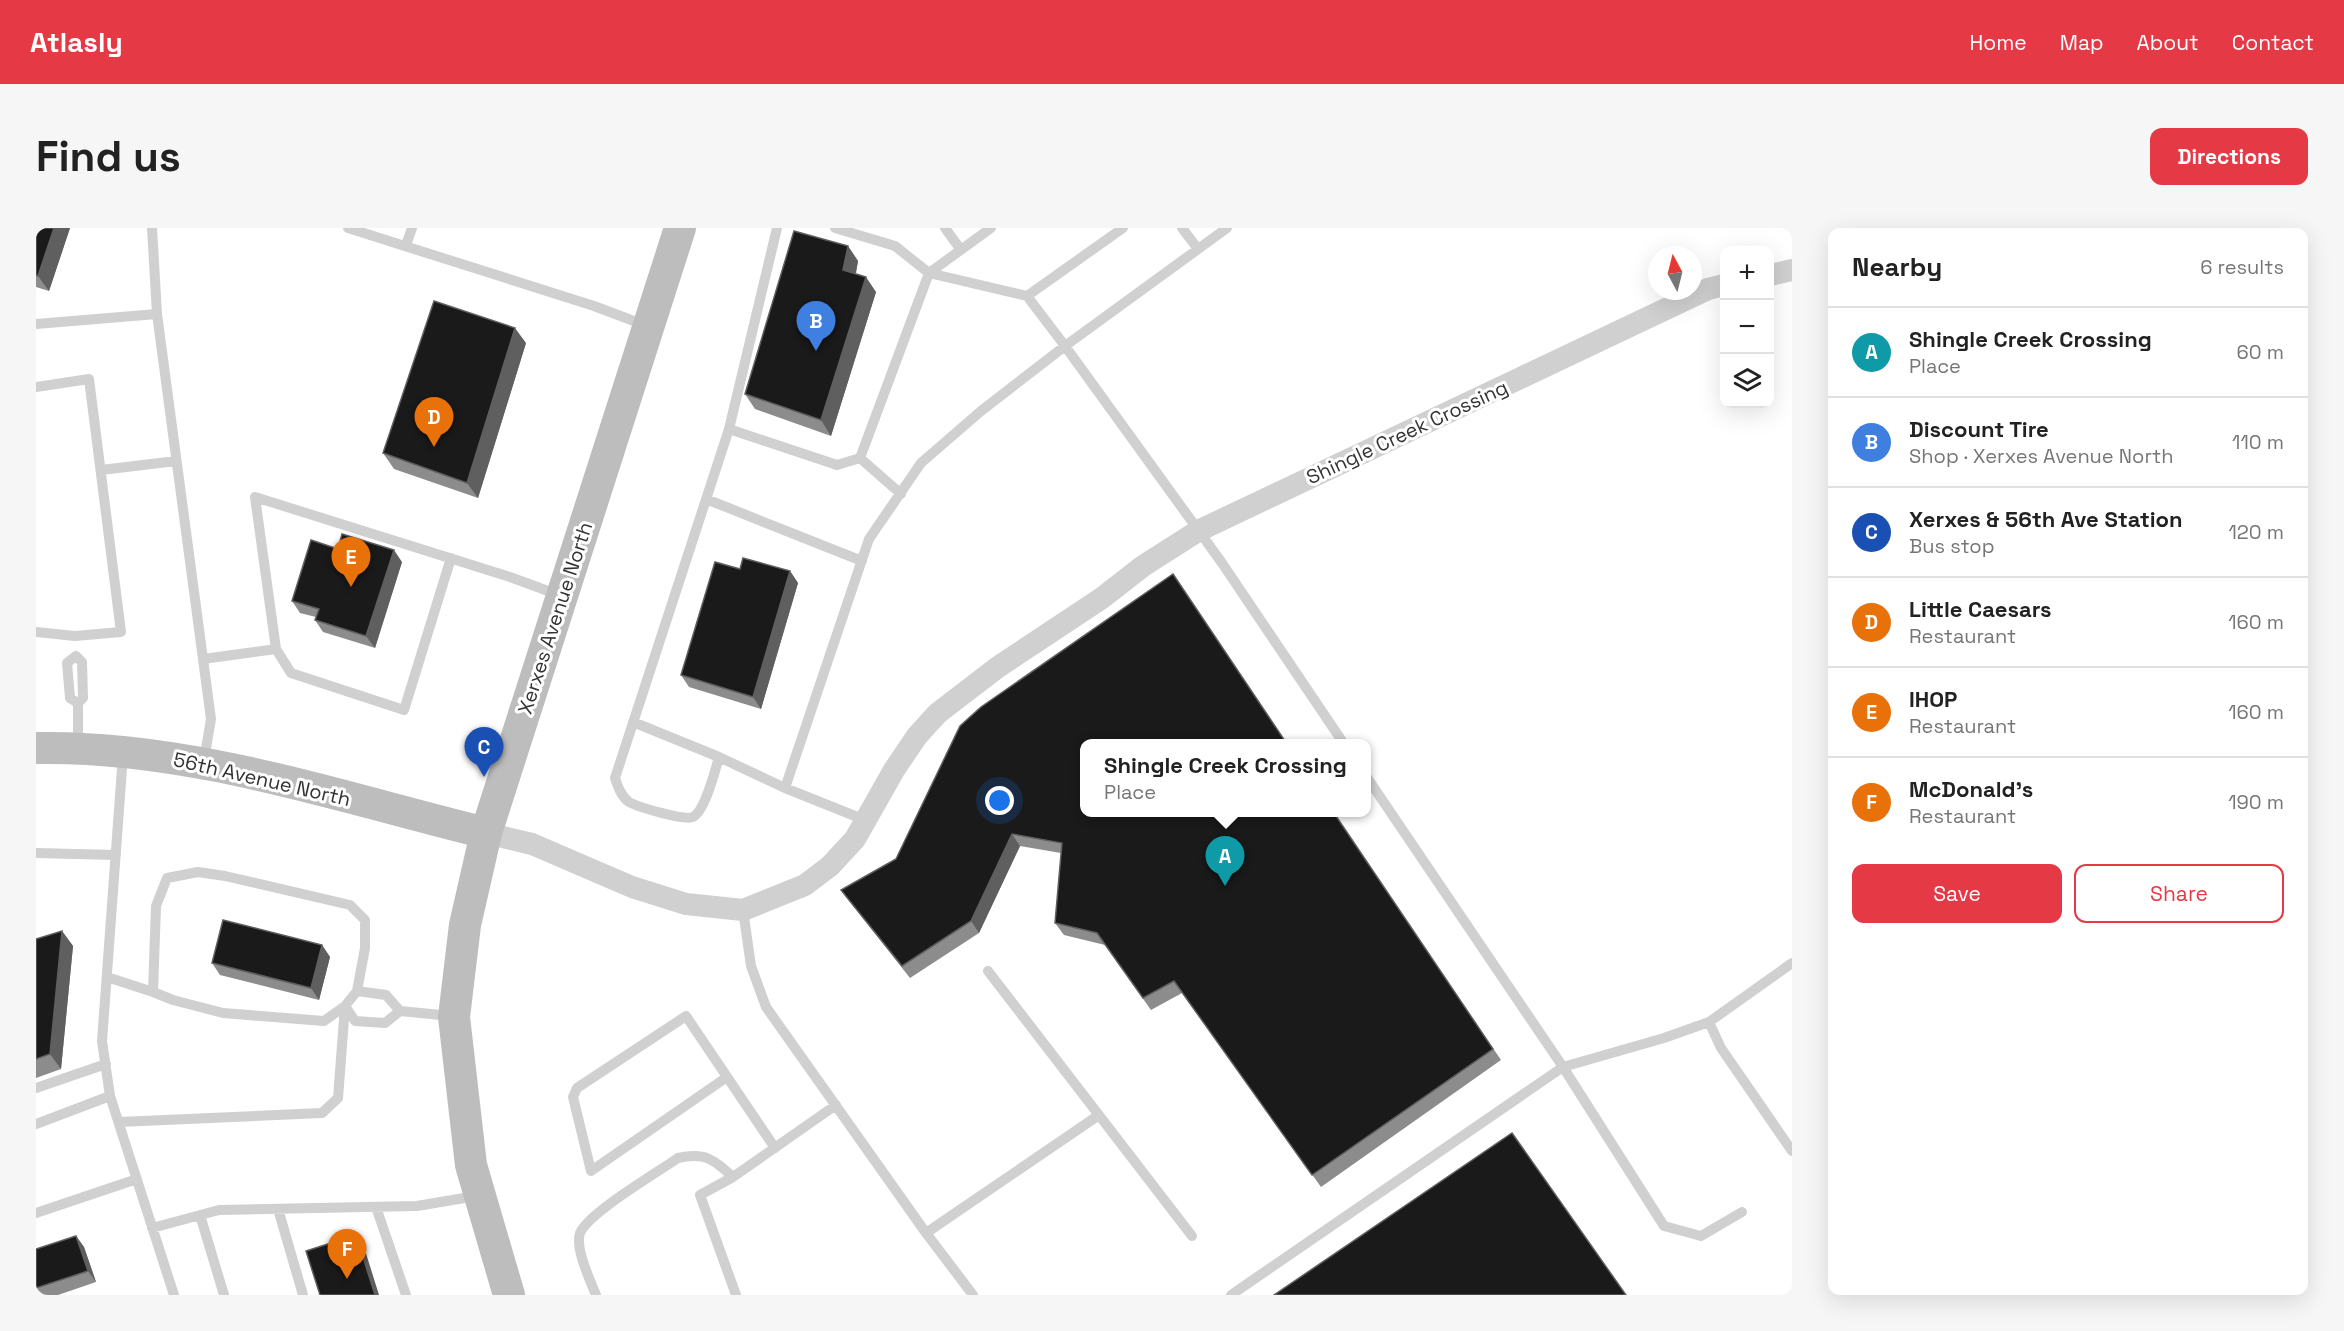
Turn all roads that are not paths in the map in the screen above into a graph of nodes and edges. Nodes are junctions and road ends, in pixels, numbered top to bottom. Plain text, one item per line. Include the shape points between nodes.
1 (152, 228) edge
2 (348, 228) edge
3 (412, 228) edge
4 (680, 228) edge
5 (777, 228) edge
6 (835, 228) edge
7 (945, 228) edge
8 (991, 228) edge
9 (1123, 228) edge
10 (1182, 228) edge
11 (1227, 228) edge
12 (406, 246) junction
13 (1198, 249) junction
14 (961, 250) junction
15 (1792, 270) edge
16 (929, 273) junction
17 (1774, 274) edge
18 (1720, 286) edge
19 (1027, 296) junction
20 (157, 314) junction
21 (36, 324) edge
22 (648, 327) junction
23 (1065, 346) junction
24 (36, 387) edge
25 (729, 429) junction
26 (860, 458) junction
27 (176, 461) junction
28 (100, 470) junction
29 (900, 494) junction
30 (706, 499) junction
31 (1197, 531) junction
32 (451, 558) junction
33 (862, 561) junction
34 (562, 596) junction
35 (36, 629) edge
36 (75, 636) junction
37 (276, 649) junction
38 (203, 659) junction
39 (633, 722) junction
40 (1341, 739) edge
41 (78, 747) junction
42 (36, 748) edge
43 (123, 751) junction
44 (719, 757) junction
45 (203, 764) junction
46 (1371, 783) edge
47 (785, 788) junction
48 (866, 820) junction
49 (486, 834) junction
50 (36, 853) edge
51 (116, 855) junction
52 (743, 910) junction
53 (1792, 963) edge
54 (988, 971) dead end
55 (107, 977) junction
56 (357, 991) junction
57 (153, 992) junction
58 (345, 1006) junction
59 (400, 1011) junction
60 (454, 1017) junction
61 (1709, 1022) junction
62 (106, 1064) junction
63 (1563, 1067) junction
64 (727, 1077) junction
65 (36, 1088) edge
66 (110, 1096) junction
67 (836, 1105) junction
68 (1099, 1115) junction
69 (119, 1122) junction
70 (36, 1124) edge
71 (775, 1148) junction
72 (1792, 1150) edge
73 (733, 1177) junction
74 (137, 1179) junction
75 (479, 1196) junction
76 (376, 1207) junction
77 (278, 1209) junction
78 (1742, 1212) dead end
79 (36, 1213) edge
80 (200, 1215) junction
81 (152, 1227) junction
82 (926, 1233) junction
83 (1192, 1236) dead end
84 (174, 1295) edge
85 (224, 1295) edge
86 (303, 1295) edge
87 (406, 1295) edge
88 (508, 1295) edge
89 (596, 1295) edge
90 (736, 1295) edge
91 (974, 1295) edge
92 (1231, 1295) edge

1 - 20 lane
2 - 12 lane
3 - 12 lane
4 - 22 street, Xerxes Avenue North
5 - 25 lane
6 - 16 lane via 895,246
7 - 14 lane
8 - 14 lane
9 - 19 lane
10 - 13 lane
11 - 13 lane
12 - 22 lane
13 - 23 lane
14 - 16 lane
15 - 17 street
16 - 19 lane
16 - 26 lane
18 - 31 street, Shingle Creek Crossing
19 - 23 lane
20 - 21 lane
20 - 27 lane
22 - 34 street, Xerxes Avenue North
23 - 29 lane via 921,463
23 - 31 lane
24 - 28 lane via 89,379
25 - 26 lane via 837,465
25 - 30 lane
26 - 29 lane
27 - 28 lane
27 - 38 lane
28 - 36 lane via 121,632
29 - 33 lane via 869,539
30 - 33 lane
30 - 39 lane
31 - 40 lane
31 - 48 street, Shingle Creek Crossing via 998,667 938,713 894,770
32 - 34 lane
32 - 37 lane via 404,710 291,673
32 - 37 lane via 255,497
33 - 47 lane
34 - 49 street, Xerxes Avenue North
35 - 36 lane
36 - 41 lane via 76,656 82,662 83,698 78,703
37 - 38 lane
38 - 45 lane via 211,719
39 - 44 lane
39 - 44 lane via 615,778 620,792 630,802 683,819 694,817 702,808
41 - 42 street, 56th Avenue North
41 - 43 street, 56th Avenue North
43 - 45 street, 56th Avenue North
43 - 51 lane
44 - 47 lane
45 - 49 street, 56th Avenue North
46 - 63 lane
47 - 48 lane
48 - 52 street, Shingle Creek Crossing via 855,840 805,885
49 - 52 street, Shingle Creek Crossing via 532,844 632,887 686,904
49 - 60 street, Xerxes Avenue North via 465,925
50 - 51 lane
51 - 55 lane
52 - 67 lane via 751,966 766,1007
53 - 61 lane
54 - 68 lane
55 - 57 lane
55 - 62 lane via 102,1041
56 - 57 lane via 365,920 350,905 198,872 167,878 156,906
56 - 58 lane
56 - 59 lane via 386,995
57 - 58 lane via 223,1013 324,1021
58 - 59 lane via 354,1021 385,1023
58 - 69 lane via 338,1098 322,1113
59 - 60 lane
60 - 75 street, Xerxes Avenue North via 471,1165
61 - 63 lane
61 - 72 lane via 1722,1048
62 - 65 lane
62 - 66 lane
63 - 78 lane via 1664,1226 1701,1236
63 - 92 lane
64 - 64 lane via 686,1016 577,1088 573,1097 591,1171
64 - 71 lane
66 - 69 lane
66 - 70 lane
67 - 71 lane
67 - 82 lane
68 - 82 lane
68 - 83 lane
69 - 74 lane
71 - 73 lane
73 - 89 lane via 713,1159 693,1154 678,1158 590,1218 580,1233 579,1248
73 - 90 lane via 700,1195
74 - 79 lane
74 - 81 lane
75 - 76 lane via 417,1206
75 - 88 street, Xerxes Avenue North
76 - 77 lane
76 - 87 lane
77 - 80 lane via 219,1210
77 - 86 lane
80 - 81 lane
80 - 85 lane
81 - 84 lane
82 - 91 lane

